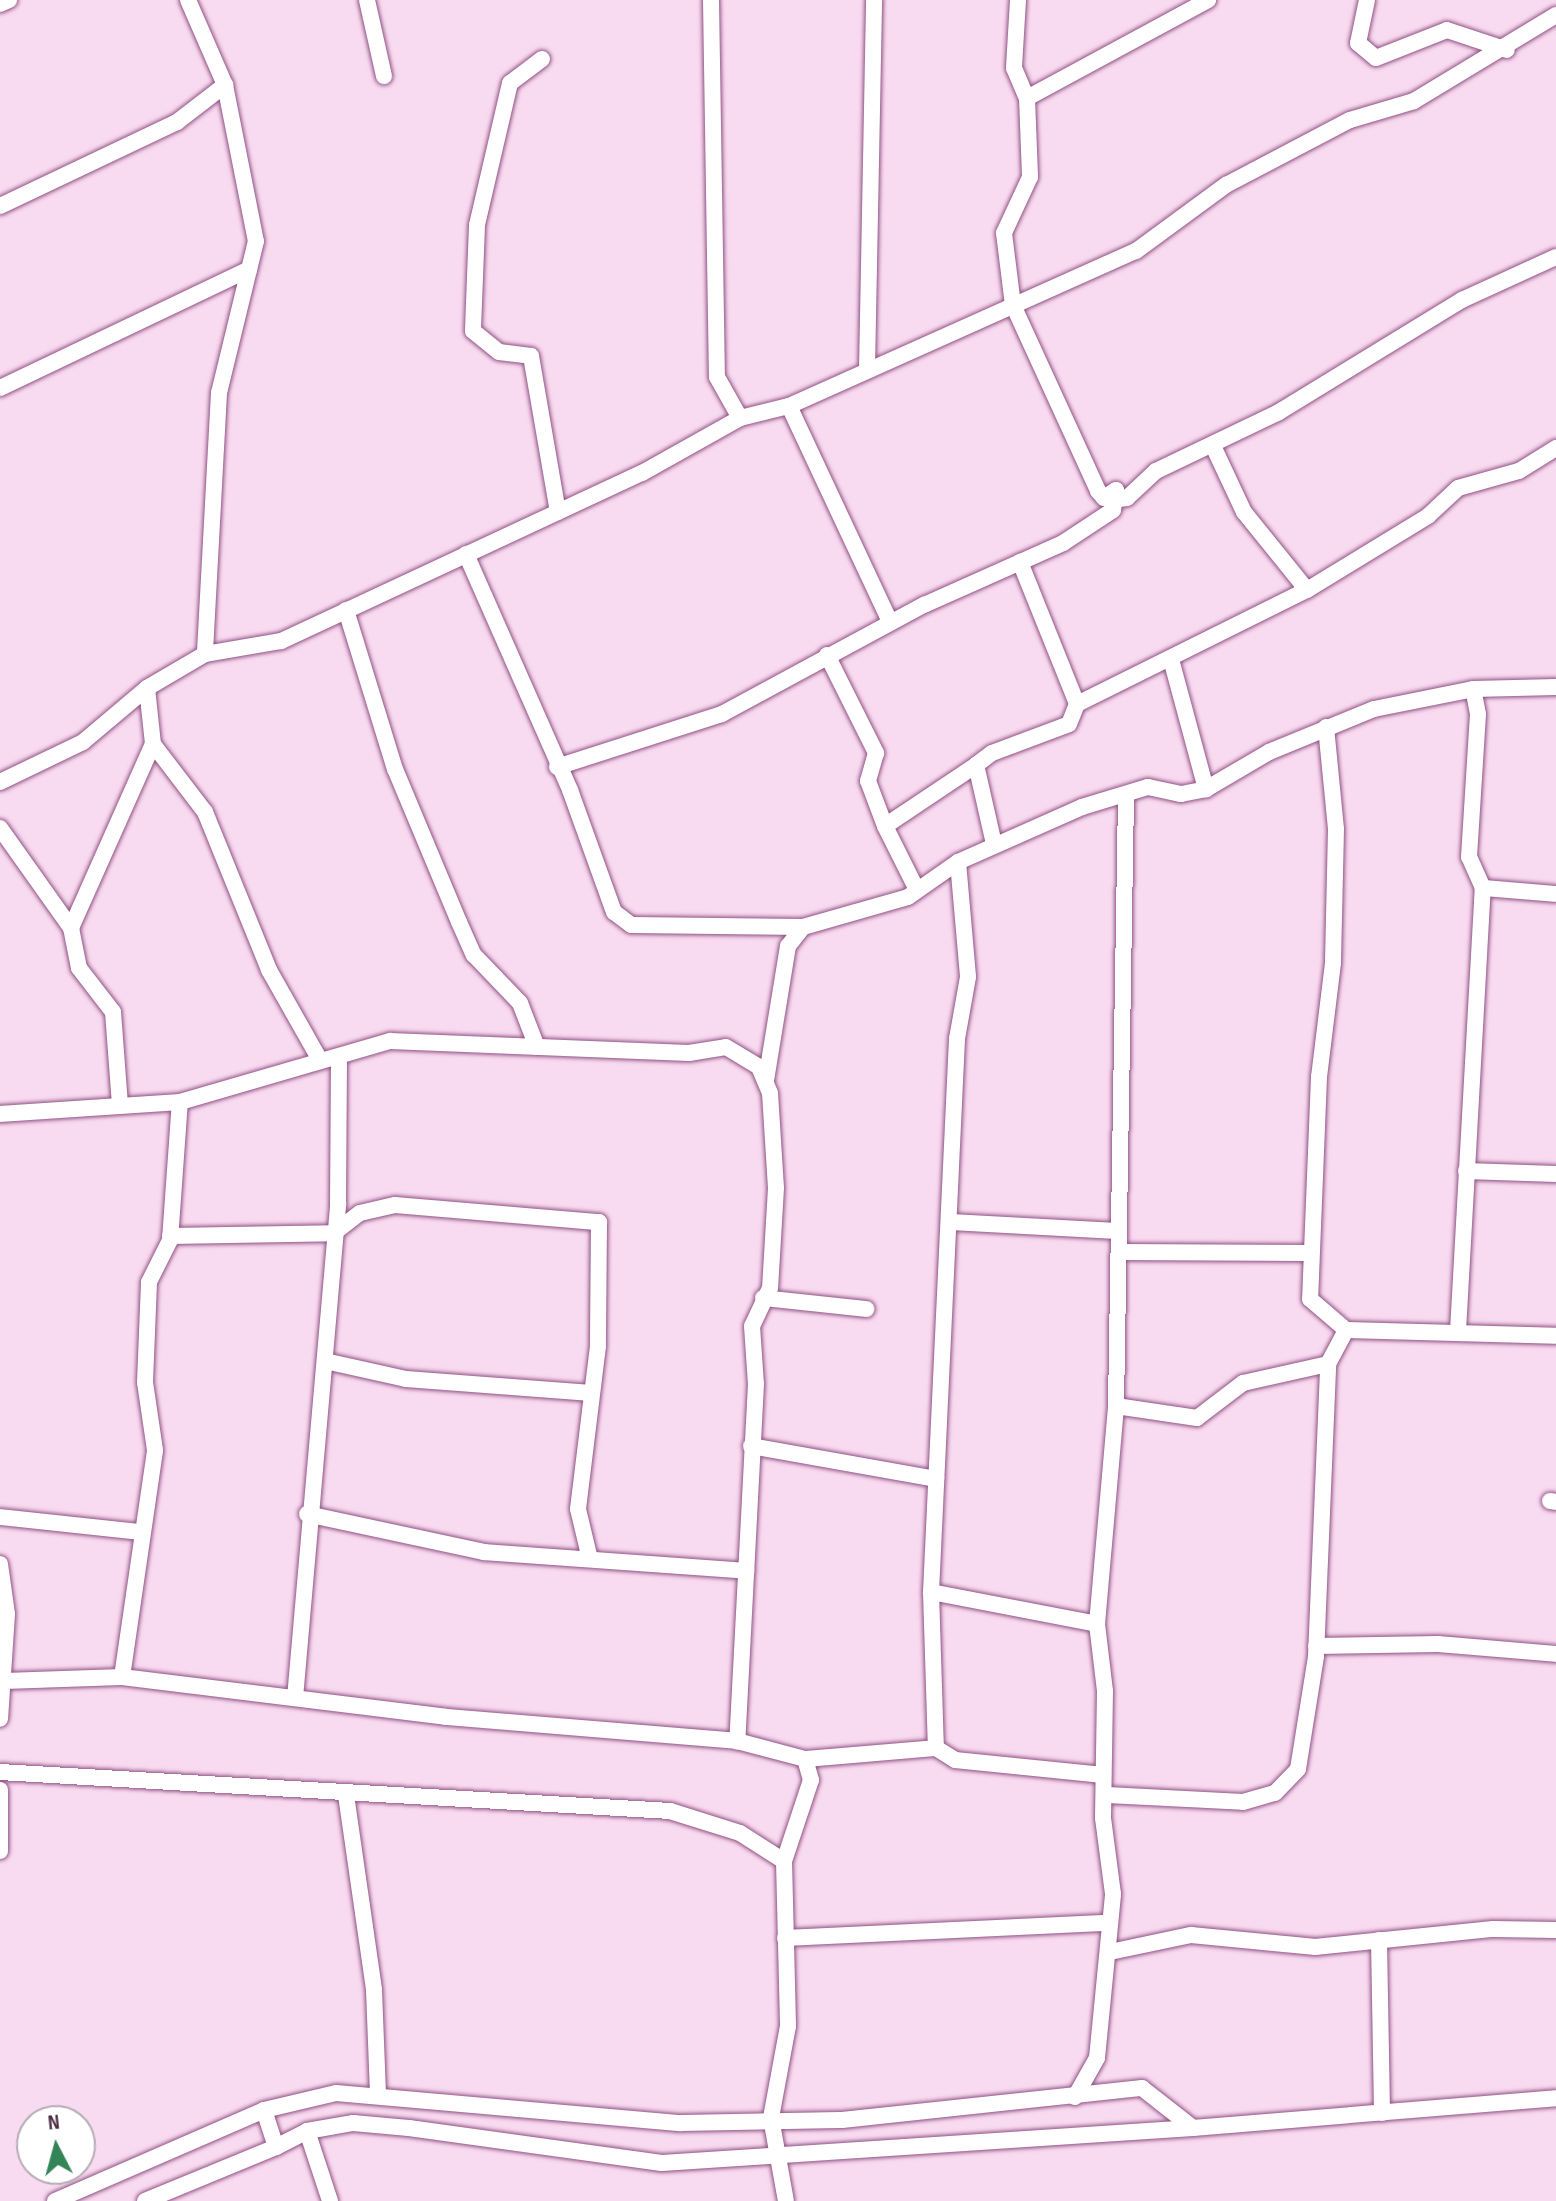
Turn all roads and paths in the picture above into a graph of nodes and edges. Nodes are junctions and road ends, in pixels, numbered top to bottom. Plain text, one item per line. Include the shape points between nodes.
1 (9, 0) edge
2 (188, 0) edge
3 (367, 0) edge
4 (711, 0) edge
5 (874, 0) edge
6 (1018, 0) edge
7 (1208, 0) edge
8 (1367, 0) edge
9 (0, 4) edge
10 (1556, 15) edge
11 (1507, 50) junction
12 (542, 59) dead end
13 (384, 76) dead end
14 (225, 85) junction
15 (1027, 98) junction
16 (0, 206) edge
17 (1556, 257) edge
18 (249, 269) junction
19 (1013, 305) junction
20 (867, 369) junction
21 (0, 388) edge
22 (789, 406) junction
23 (740, 418) junction
24 (1214, 448) junction
25 (1556, 448) edge
26 (1116, 490) junction
27 (558, 512) junction
28 (466, 554) junction
29 (1020, 562) junction
30 (1307, 590) junction
31 (346, 610) junction
32 (890, 622) junction
33 (205, 654) junction
34 (827, 655) junction
35 (1172, 663) junction
36 (1556, 687) edge
37 (147, 688) junction
38 (1473, 689) junction
39 (1077, 704) junction
40 (1326, 727) junction
41 (153, 744) junction
42 (976, 765) junction
43 (557, 767) junction
44 (1, 777) edge
45 (1206, 789) junction
46 (1126, 797) junction
47 (885, 826) junction
48 (0, 828) edge
49 (994, 844) junction
50 (958, 862) junction
51 (1483, 888) junction
52 (917, 890) junction
53 (1556, 894) edge
54 (803, 927) junction
55 (71, 928) junction
56 (537, 1047) junction
57 (339, 1057) junction
58 (320, 1060) junction
59 (766, 1080) junction
60 (180, 1102) junction
61 (120, 1105) junction
62 (0, 1114) edge
63 (1466, 1171) junction
64 (1556, 1174) edge
65 (338, 1203) junction
66 (360, 1213) junction
67 (951, 1222) junction
68 (1117, 1231) junction
69 (334, 1233) junction
70 (170, 1236) junction
71 (1120, 1252) junction
72 (1308, 1253) junction
73 (763, 1298) junction
74 (866, 1309) dead end
75 (1346, 1330) junction
76 (1458, 1331) junction
77 (1556, 1336) edge
78 (325, 1361) junction
79 (1328, 1364) junction
80 (591, 1393) junction
81 (1116, 1406) junction
82 (751, 1446) junction
83 (936, 1479) junction
84 (307, 1514) junction
85 (0, 1517) edge
86 (140, 1532) junction
87 (589, 1555) junction
88 (0, 1564) edge
89 (746, 1571) junction
90 (931, 1592) junction
91 (1097, 1624) junction
92 (1316, 1646) junction
93 (1556, 1654) edge
94 (122, 1677) junction
95 (4, 1681) junction
96 (295, 1698) junction
97 (0, 1719) edge
98 (737, 1741) junction
99 (936, 1748) junction
100 (805, 1759) junction
101 (0, 1772) edge
102 (1103, 1775) junction
103 (0, 1790) edge
104 (346, 1795) junction
105 (1107, 1795) junction
106 (0, 1851) edge
107 (784, 1861) junction
108 (1108, 1923) junction
109 (1556, 1930) edge
110 (785, 1938) junction
111 (1379, 1940) junction
112 (1110, 1952) junction
113 (378, 2096) junction
114 (1075, 2097) junction
115 (1556, 2098) edge
116 (264, 2110) junction
117 (1382, 2113) junction
118 (771, 2118) junction
119 (1193, 2128) junction
120 (307, 2131) junction
121 (276, 2147) junction
122 (778, 2155) junction
123 (55, 2201) edge
124 (145, 2201) edge
125 (330, 2201) edge
126 (786, 2201) edge

1 - 9 street
2 - 14 street
3 - 13 street
4 - 23 street via 717,377
5 - 20 street
6 - 15 street via 1014,68
7 - 15 street
8 - 11 street via 1358,43 1376,58 1447,30
10 - 11 street
11 - 19 street via 1382,116 1350,120 1226,185 1136,251
12 - 27 street via 510,83 477,225 473,331 499,352 531,356
14 - 16 street via 177,122
14 - 18 street via 256,241
15 - 19 street via 1030,177 1004,233
17 - 24 street via 1462,300
18 - 21 street
18 - 33 street via 219,393
19 - 20 street
19 - 26 street via 1098,491 1104,498
20 - 22 street
22 - 23 street
22 - 32 street
23 - 27 street
24 - 26 street via 1156,471 1127,498 1119,499
24 - 30 street via 1244,512
25 - 30 street via 1519,471 1458,488 1428,516
26 - 29 street via 1113,510
27 - 28 street
28 - 31 street
28 - 43 street
29 - 32 street
29 - 39 street
30 - 35 street
31 - 33 street via 281,641
31 - 56 street via 395,769 459,922 474,955 520,1003
32 - 34 street
33 - 37 street
34 - 43 street via 722,714
34 - 47 street via 876,753 868,781
35 - 39 street
35 - 45 street
36 - 38 street
37 - 41 street
37 - 44 street via 83,742
38 - 40 street
38 - 51 street via 1478,714 1469,857
39 - 42 street via 1069,724 1018,739
40 - 45 street
40 - 72 street via 1336,829 1333,963
41 - 55 street
41 - 58 street via 205,812 269,970
42 - 47 street
42 - 49 street
43 - 54 street via 614,912 631,925
45 - 46 street via 1181,794 1148,787
46 - 49 street via 1082,807
46 - 68 street
47 - 52 street
48 - 55 street
49 - 50 street
50 - 52 street
50 - 67 street via 968,977 957,1039
51 - 53 street
51 - 63 street
52 - 54 street
54 - 59 street via 788,946
55 - 61 street via 79,968 113,1012
56 - 57 street via 390,1041
56 - 59 street via 689,1053 726,1047 748,1056
57 - 58 street
57 - 65 street
58 - 60 street
59 - 73 street via 776,1188
60 - 61 street
60 - 70 street
61 - 62 street
63 - 64 street
63 - 76 street
65 - 66 street
65 - 69 street
66 - 69 street
66 - 80 street via 435,1206 599,1222
67 - 68 street
67 - 83 street
68 - 71 street
69 - 70 street
69 - 78 street
70 - 86 street via 149,1282 145,1382 155,1450
71 - 72 street
71 - 81 street
72 - 75 street via 1310,1299
73 - 74 street
73 - 82 street via 752,1326
75 - 76 street
75 - 79 street
76 - 77 street
78 - 80 street via 406,1379
78 - 84 street
79 - 81 street via 1243,1383 1197,1418
79 - 92 street
80 - 87 street via 578,1509
81 - 91 street
82 - 83 street
82 - 89 street
83 - 90 street
84 - 87 street via 484,1552
84 - 96 street
85 - 86 street
86 - 94 street via 139,1595
87 - 89 street
88 - 95 street
89 - 98 street
90 - 91 street
90 - 99 street
91 - 102 street via 1105,1691
92 - 93 street via 1438,1644
92 - 105 street via 1298,1769 1275,1793 1243,1802
94 - 95 street
94 - 96 street
95 - 97 street
96 - 98 street
98 - 100 street
99 - 100 street
99 - 102 street via 955,1760
100 - 107 street via 811,1780
101 - 104 street
102 - 105 street
103 - 106 street
104 - 107 street via 670,1811 740,1833
104 - 113 street via 374,1990
105 - 108 street via 1113,1894
107 - 110 street
108 - 110 street
108 - 112 street
109 - 111 street
110 - 118 street via 788,2026
111 - 112 street via 1315,1947 1191,1935
111 - 117 street
112 - 114 street via 1097,2058
113 - 116 street via 336,2093
113 - 118 street via 681,2123
114 - 118 street via 842,2120
114 - 119 street via 1142,2088
115 - 117 street
116 - 121 street
116 - 123 street
117 - 119 street
118 - 122 street
119 - 122 street
120 - 121 street
120 - 122 street via 353,2123 409,2128 662,2163
120 - 125 street
121 - 124 street
122 - 126 street

